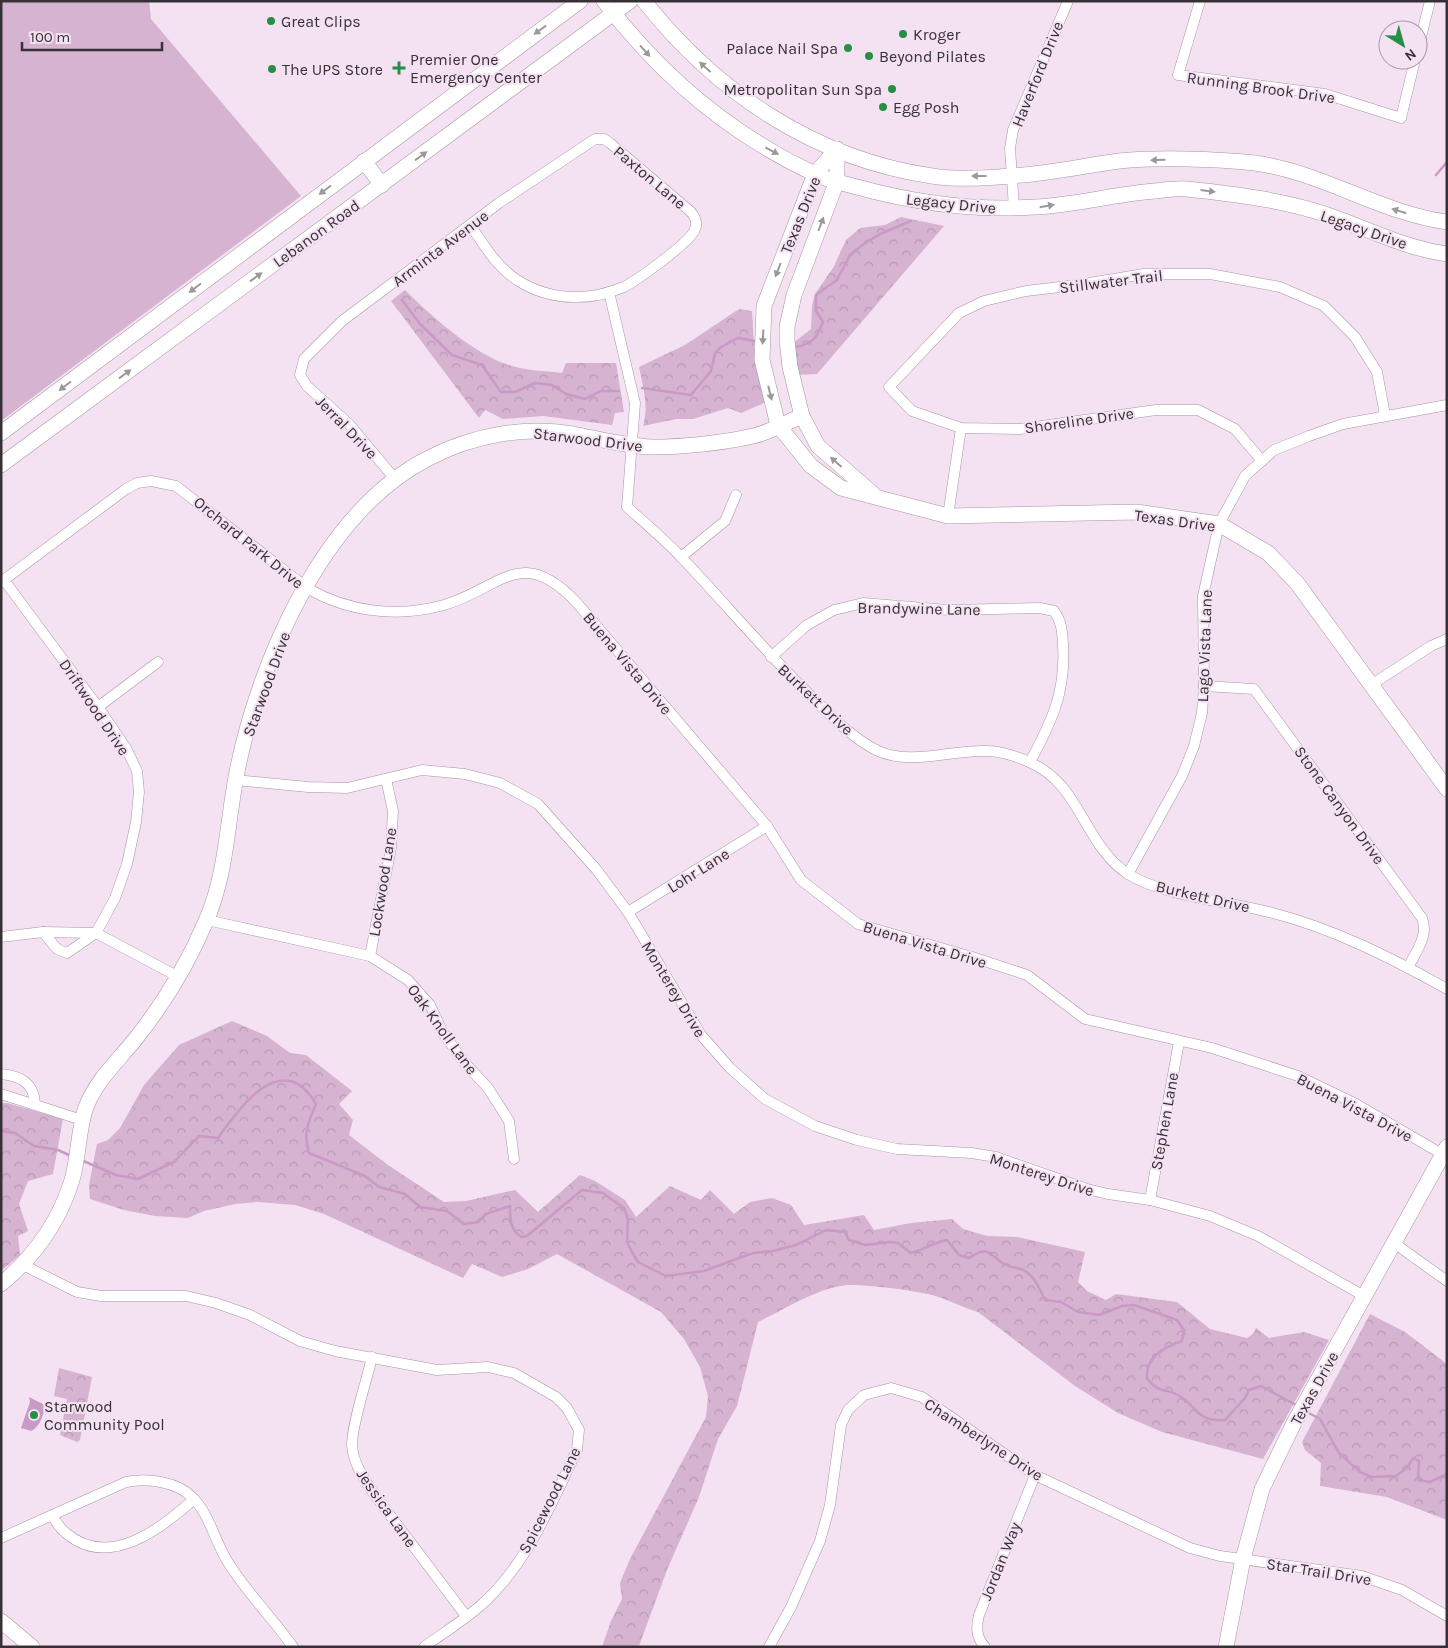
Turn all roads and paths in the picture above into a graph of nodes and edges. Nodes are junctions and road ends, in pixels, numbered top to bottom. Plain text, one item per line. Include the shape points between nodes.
1 (580, 1) edge
2 (604, 1) edge
3 (630, 1) edge
4 (644, 1) edge
5 (1068, 1) edge
6 (1200, 1) edge
7 (1430, 1) edge
8 (614, 14) junction
9 (1425, 20) edge
10 (1413, 70) edge
11 (599, 138) joint
12 (837, 149) junction
13 (364, 161) junction
14 (814, 174) junction
15 (1011, 176) junction
16 (837, 181) junction
17 (382, 185) junction
18 (1014, 208) junction
19 (1447, 222) edge
20 (470, 225) junction
21 (787, 245) junction
22 (810, 253) junction
23 (1447, 254) edge
24 (609, 292) junction
25 (764, 313) junction
26 (788, 320) junction
27 (789, 354) junction
28 (762, 360) junction
29 (300, 375) joint
30 (889, 387) joint
31 (1447, 405) edge
32 (1384, 415) junction
33 (802, 416) junction
34 (778, 425) junction
35 (961, 428) junction
36 (1, 433) edge
37 (631, 445) junction
38 (1262, 461) junction
39 (1, 464) edge
40 (395, 478) junction
41 (873, 494) junction
42 (736, 495) dead end
43 (948, 516) junction
44 (1219, 524) junction
45 (681, 558) junction
46 (521, 573) joint
47 (3, 580) edge
48 (306, 588) junction
49 (1447, 639) edge
50 (771, 657) junction
51 (158, 662) dead end
52 (1371, 685) junction
53 (1204, 686) junction
54 (98, 707) junction
55 (1030, 762) junction
56 (386, 779) junction
57 (235, 780) junction
58 (1447, 789) edge
59 (767, 826) junction
60 (1128, 874) junction
61 (628, 912) junction
62 (207, 920) junction
63 (43, 932) junction
64 (96, 933) junction
65 (1, 937) edge
66 (370, 956) junction
67 (1408, 968) junction
68 (177, 976) junction
69 (1447, 989) edge
70 (1179, 1042) junction
71 (1, 1074) edge
72 (1, 1094) edge
73 (35, 1104) junction
74 (82, 1120) junction
75 (1445, 1150) edge
76 (514, 1159) dead end
77 (1150, 1200) junction
78 (1394, 1243) junction
79 (23, 1264) junction
80 (1447, 1281) edge
81 (1, 1284) edge
82 (1364, 1296) junction
83 (372, 1357) junction
84 (1035, 1475) junction
85 (194, 1499) junction
86 (52, 1516) junction
87 (24, 1529) junction
88 (1, 1538) edge
89 (1, 1546) edge
90 (1243, 1559) junction
91 (466, 1616) junction
92 (1447, 1616) edge
93 (1, 1621) edge
94 (291, 1646) edge
95 (32, 1647) edge
96 (424, 1647) edge
97 (769, 1647) edge
98 (986, 1647) edge
99 (1226, 1647) edge

1 -> 13 street, Lebanon Road
2 - 8 street, Legacy Drive
3 - 8 street, Lebanon Road
12 -> 4 street, Legacy Drive via 810,139 731,91 674,38
5 - 15 street, Haverford Drive via 1013,130
6 - 10 street, Running Brook Drive via 1178,75 1325,94 1401,118
7 - 9 street
8 -> 14 street, Legacy Drive via 669,77 704,107 757,144
17 -> 8 street, Lebanon Road
11 - 20 street, Arminta Avenue via 578,149
11 - 24 street, Paxton Lane via 618,149 691,212 696,220 695,231 688,240 635,280
12 - 14 street, Texas Drive
15 -> 12 street, Legacy Drive via 934,177 872,163
12 - 16 street, Texas Drive
13 - 17 street
13 -> 36 street, Lebanon Road
14 - 16 street, Legacy Drive
14 - 21 street, Texas Drive
15 - 18 street, Haverford Drive
19 -> 15 street, Legacy Drive via 1402,212 1316,178 1257,164 1206,160 1123,161
16 - 18 street, Legacy Drive via 895,197 980,209
22 -> 16 street, Texas Drive
39 -> 17 street, Lebanon Road
18 -> 23 street, Legacy Drive via 1119,193 1184,188 1254,197 1318,213 1378,236
20 - 24 street via 500,265 529,287 567,297
20 - 29 street, Arminta Avenue via 342,321 304,359
21 - 22 street
21 -> 25 street, Texas Drive
22 - 26 street, Texas Drive
24 - 37 street, Burkett Drive via 634,392
25 - 26 street via 774,320
25 -> 28 street, Texas Drive
26 - 27 street, Texas Drive
27 - 28 street
27 - 33 street, Texas Drive
28 -> 34 street, Texas Drive
29 - 40 street, Jerral Drive via 307,386 349,424
30 - 32 street, Stillwater Trail via 959,313 984,301 1026,291 1144,274 1210,274 1280,287 1324,306 1355,338 1377,372
30 - 35 street, Shoreline Drive via 912,411
31 - 32 street, Lago Vista Lane
32 - 38 street, Lago Vista Lane via 1309,436 1274,450
33 - 34 street, Starwood Drive
41 -> 33 street, Texas Drive via 818,446
34 - 37 street, Starwood Drive via 755,436 684,445
34 - 41 street, Texas Drive via 812,466 840,488
35 - 38 street, Shoreline Drive via 1020,429 1156,410 1198,410 1235,430
35 - 43 street
37 - 40 street, Starwood Drive via 557,432 510,433 449,448
37 - 45 street, Burkett Drive via 628,506
38 - 44 street, Lago Vista Lane via 1245,476
40 - 48 street, Starwood Drive via 356,515
41 - 43 street, Texas Drive
42 - 45 street via 725,521
43 - 44 street, Texas Drive via 1137,512
44 - 52 street, Texas Drive via 1268,554 1284,569
44 - 53 street, Lago Vista Lane via 1203,596
45 - 50 street, Burkett Drive
46 - 48 street, Orchard Park Drive via 499,578 442,606 400,611 352,607 328,600
46 - 59 street, Buena Vista Drive via 544,577 569,594
47 - 48 street, Orchard Park Drive via 126,489 137,483 158,481 183,490
47 - 54 street, Driftwood Drive
48 - 57 street, Starwood Drive via 260,688
49 - 52 street
50 - 55 street, Burkett Drive via 845,729 880,751 914,757 988,751
50 - 55 street, Brandywine Lane via 807,625 834,610 864,604 948,610 1040,608 1054,611 1061,621 1064,678 1049,728
51 - 54 street
52 - 58 street, Texas Drive
53 - 60 street, Lago Vista Lane via 1194,746
53 - 67 street, Stone Canyon Drive via 1254,689 1333,794 1422,918 1425,935
54 - 64 street, Driftwood Drive via 126,748 137,771 139,792 127,864 115,898
55 - 60 street, Burkett Drive via 1061,784 1073,798 1096,842
56 - 57 street, Monterey Drive via 347,788
56 - 61 street, Monterey Drive via 422,770 465,774 500,783 538,804 596,869
56 - 66 street, Lockwood Lane via 393,812 391,848
57 - 62 street, Starwood Drive via 229,832
59 - 61 street, Lohr Lane
59 - 70 street, Buena Vista Drive via 801,880 858,924 1027,975 1085,1019
60 - 67 street, Burkett Drive via 1160,888 1238,904 1318,926
61 - 77 street, Monterey Drive via 701,1035 730,1068 765,1099 815,1126 857,1140 897,1149 996,1157 1088,1189
62 - 66 street, Oak Knoll Lane
62 - 68 street, Starwood Drive
63 - 64 street
63 - 64 street via 57,949 67,953
63 - 65 street
64 - 68 street
66 - 76 street, Oak Knoll Lane via 408,980 430,1005 443,1033 488,1088 509,1121
67 - 69 street, Burkett Drive
68 - 74 street, Starwood Drive via 160,1007 109,1068 94,1091
70 - 75 street, Buena Vista Drive via 1241,1056 1298,1076
70 - 77 street, Stephen Lane
71 - 73 street via 27,1082 33,1091
72 - 73 street
73 - 74 street
74 - 79 street, Starwood Drive via 72,1179 44,1240
75 - 78 street, Texas Drive
77 - 82 street, Monterey Drive via 1233,1223
78 - 80 street
78 - 82 street, Texas Drive
79 - 81 street, Starwood Drive
79 - 83 street via 77,1292 100,1296 186,1296 250,1315 300,1341
82 - 90 street, Texas Drive via 1294,1423 1262,1489
83 - 91 street, Jessica Lane via 352,1444 361,1476
83 - 91 street, Spicewood Lane via 436,1370 488,1367 514,1373 556,1397 567,1408 579,1430 577,1450 537,1531 514,1568 481,1605
84 - 90 street, Chamberlyne Drive via 1190,1548
84 - 97 street, Chamberlyne Drive via 922,1397 891,1388 864,1395 848,1410 841,1425 830,1505 820,1541
84 - 98 street, Jordan Way via 979,1615 976,1627 979,1639
85 - 86 street via 168,1484 137,1480
85 - 86 street via 149,1534 121,1546 103,1548 75,1539 65,1533
85 - 94 street via 226,1558
86 - 87 street
87 - 88 street
87 - 89 street
90 - 92 street, Star Trail Drive via 1381,1580
90 - 99 street, Texas Drive
91 - 96 street, Spicewood Lane
93 - 95 street

